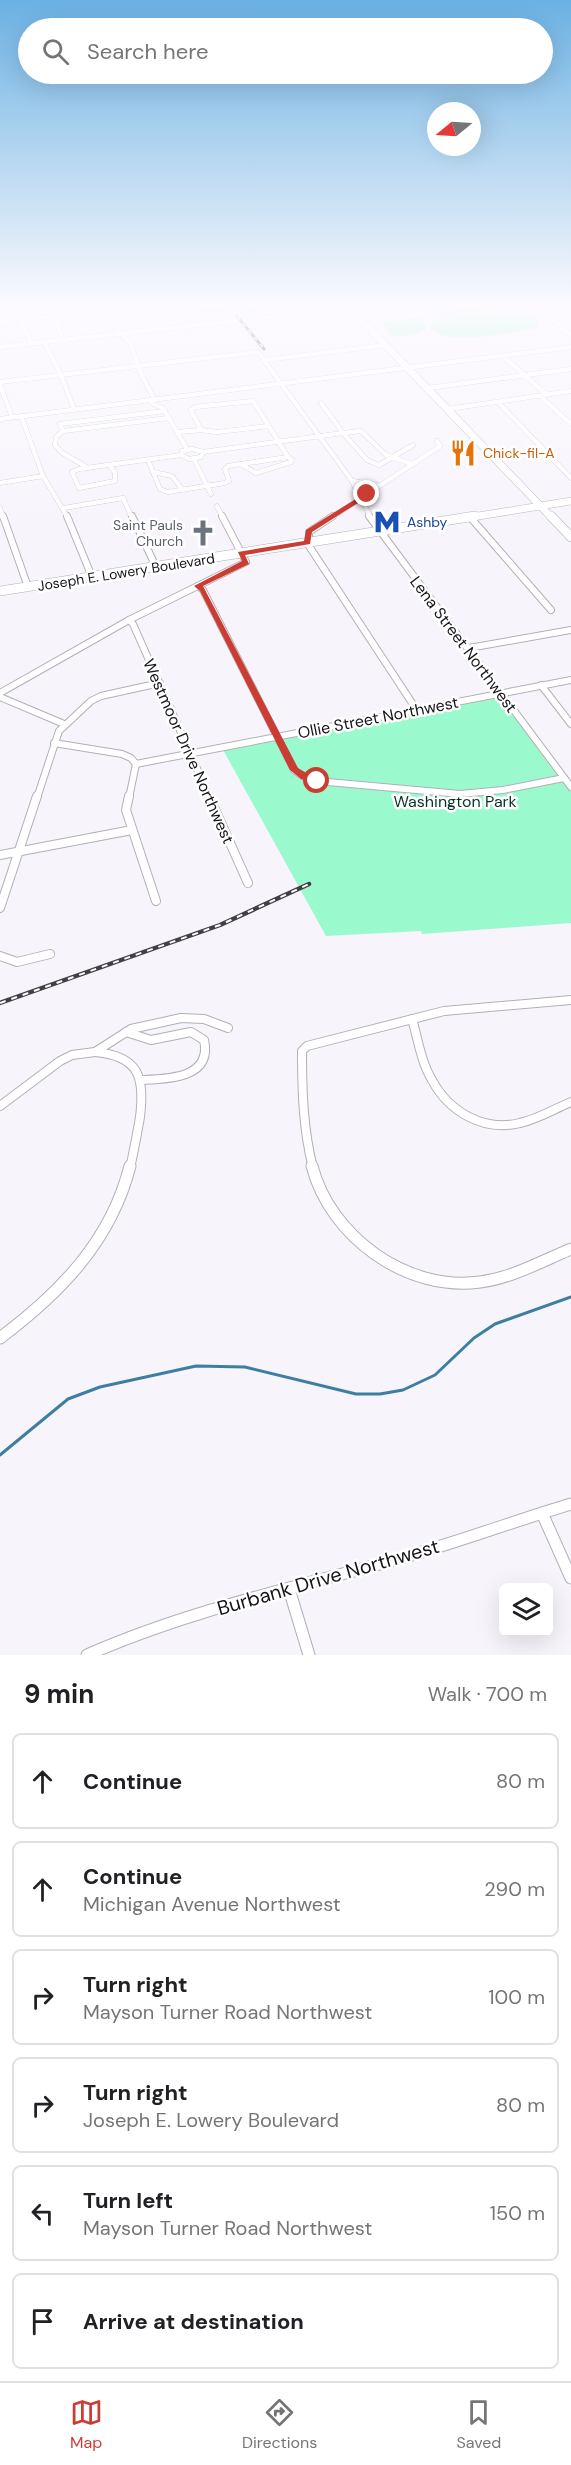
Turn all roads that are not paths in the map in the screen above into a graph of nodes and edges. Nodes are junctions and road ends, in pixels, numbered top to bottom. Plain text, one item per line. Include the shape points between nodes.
1 (64, 382) edge
2 (146, 382) edge
3 (296, 382) edge
4 (422, 382) edge
5 (471, 382) edge
6 (533, 382) edge
7 (0, 383) edge
8 (282, 384) junction
9 (428, 388) junction
10 (571, 391) edge
11 (547, 395) junction
12 (540, 396) junction
13 (153, 400) junction
14 (498, 402) junction
15 (321, 403) dead end
16 (74, 409) junction
17 (448, 409) junction
18 (165, 411) junction
19 (21, 416) junction
20 (12, 417) junction
21 (170, 418) junction
22 (0, 419) edge
23 (571, 424) edge
24 (269, 426) junction
25 (201, 430) junction
26 (63, 431) junction
27 (178, 432) junction
28 (343, 433) junction
29 (319, 436) junction
30 (282, 441) junction
31 (437, 441) dead end
32 (413, 445) dead end
33 (187, 449) junction
34 (203, 452) junction
35 (181, 455) junction
36 (288, 457) junction
37 (394, 458) junction
38 (194, 459) junction
39 (148, 460) junction
40 (241, 464) junction
41 (412, 464) junction
42 (110, 465) junction
43 (88, 468) junction
44 (153, 472) junction
45 (44, 476) junction
46 (571, 478) edge
47 (352, 481) junction
48 (0, 483) edge
49 (378, 485) junction
50 (207, 486) junction
51 (182, 489) junction
52 (211, 494) dead end
53 (361, 498) junction
54 (571, 501) edge
55 (541, 505) junction
56 (217, 506) dead end
57 (0, 508) edge
58 (64, 508) junction
59 (470, 517) junction
60 (380, 531) junction
61 (571, 537) edge
62 (308, 543) junction
63 (241, 554) junction
64 (156, 567) junction
65 (92, 577) junction
66 (198, 586) junction
67 (28, 587) junction
68 (0, 591) edge
69 (551, 610) dead end
70 (129, 620) junction
71 (571, 630) edge
72 (469, 648) junction
73 (571, 680) edge
74 (160, 683) junction
75 (541, 685) junction
76 (501, 693) junction
77 (0, 695) edge
78 (416, 709) junction
79 (64, 724) junction
80 (571, 724) edge
81 (279, 736) junction
82 (54, 743) junction
83 (190, 753) junction
84 (136, 764) junction
85 (564, 778) junction
86 (571, 787) edge
87 (132, 830) junction
88 (19, 852) junction
89 (0, 855) edge
90 (248, 883) dead end
91 (156, 901) dead end
92 (0, 908) edge
93 (50, 954) dead end
94 (0, 956) edge
95 (571, 1000) edge
96 (412, 1019) junction
97 (228, 1028) dead end
98 (126, 1032) junction
99 (95, 1052) junction
100 (141, 1080) junction
101 (571, 1102) edge
102 (0, 1106) edge
103 (571, 1249) edge
104 (0, 1338) edge
105 (571, 1504) edge
106 (542, 1513) junction
107 (571, 1578) edge
108 (289, 1589) junction
109 (87, 1655) edge
110 (309, 1655) edge

1 - 16 street
2 - 13 street
3 - 8 street
4 - 9 main road
5 - 9 street
6 - 11 street
7 - 20 street
8 - 13 street
8 - 29 street, Lena Street Northwest
9 - 17 main road
10 - 11 street
11 - 12 street
12 - 14 street
12 - 23 street
13 - 16 street
13 - 18 street
14 - 17 street
14 - 46 street
15 - 28 street
16 - 19 street
17 - 55 main road
18 - 21 street
18 - 26 street via 60,424
19 - 20 street
19 - 45 street
20 - 22 street
21 - 26 street
21 - 27 street
24 - 25 street
24 - 25 street via 255,402 248,400 195,407 191,410
24 - 30 street
25 - 27 street
26 - 43 street via 56,437 55,445
27 - 33 street
28 - 29 street
28 - 37 street via 361,431
28 - 37 street via 374,464 385,464
29 - 30 street
29 - 47 street, Lena Street Northwest
30 - 34 street
30 - 36 street
31 - 41 street via 440,446
32 - 37 street
33 - 34 street
33 - 35 street
34 - 38 street
35 - 38 street
35 - 39 street
36 - 40 street
36 - 40 street via 291,462 256,473
37 - 41 street
38 - 50 street
39 - 42 street
39 - 44 street
40 - 50 street via 225,469 229,481
41 - 49 street
42 - 43 street
42 - 43 street via 115,481 79,488 72,472
44 - 51 street via 172,476
44 - 51 street via 162,491
45 - 48 street
45 - 58 street
47 - 49 street
47 - 53 street, Lena Street Northwest
49 - 53 street
50 - 51 street
50 - 52 street
53 - 60 street, Lena Street Northwest
53 - 62 street via 309,531
54 - 55 main road, Joseph E. Lowery Boulevard
55 - 59 main road, Joseph E. Lowery Boulevard
55 - 61 main road
56 - 63 street
57 - 67 street
58 - 64 street via 123,498
58 - 65 street
59 - 60 main road, Joseph E. Lowery Boulevard
59 - 69 street
60 - 62 main road, Joseph E. Lowery Boulevard
60 - 72 street, Lena Street Northwest
62 - 63 main road, Joseph E. Lowery Boulevard
62 - 78 street
63 - 64 main road, Joseph E. Lowery Boulevard
63 - 66 street via 246,562
64 - 65 main road, Joseph E. Lowery Boulevard
65 - 67 main road, Joseph E. Lowery Boulevard
66 - 70 street
66 - 81 street
67 - 68 main road, Joseph E. Lowery Boulevard
70 - 74 street, Westmoor Drive Northwest
70 - 77 street
71 - 72 street
72 - 76 street, Lena Street Northwest
73 - 75 street, Ollie Street Northwest
74 - 79 street via 101,696
74 - 83 street, Westmoor Drive Northwest
75 - 76 street, Ollie Street Northwest
75 - 80 street
76 - 78 street, Ollie Street Northwest
76 - 85 street, Lena Street Northwest
77 - 79 street
78 - 81 street, Ollie Street Northwest
79 - 82 street
81 - 83 street, Ollie Street Northwest
81 - 85 street via 294,770 317,781 460,794
82 - 84 street via 122,754
82 - 88 street
83 - 84 street, Ollie Street Northwest
83 - 90 street, Westmoor Drive Northwest
84 - 87 street via 126,810
85 - 86 street, Lena Street Northwest
87 - 88 street
87 - 91 street
88 - 89 street
88 - 92 street
93 - 94 street via 17,962
95 - 96 street via 466,1008
96 - 101 street via 432,1082 467,1118 494,1125 518,1123
96 - 103 street via 307,1046 303,1051 302,1101 316,1183 326,1204 342,1227 388,1262 411,1272 463,1283 501,1277
97 - 98 street via 204,1018 181,1018
98 - 99 street
98 - 100 street via 151,1040 191,1032 204,1041 206,1049 194,1072
99 - 100 street via 126,1060
99 - 102 street via 60,1061
100 - 104 street via 143,1091 132,1166 106,1229 65,1283
105 - 106 street, Burbank Drive Northwest
106 - 107 street
106 - 108 street, Burbank Drive Northwest via 387,1563
108 - 109 street, Burbank Drive Northwest via 197,1613
108 - 110 street

